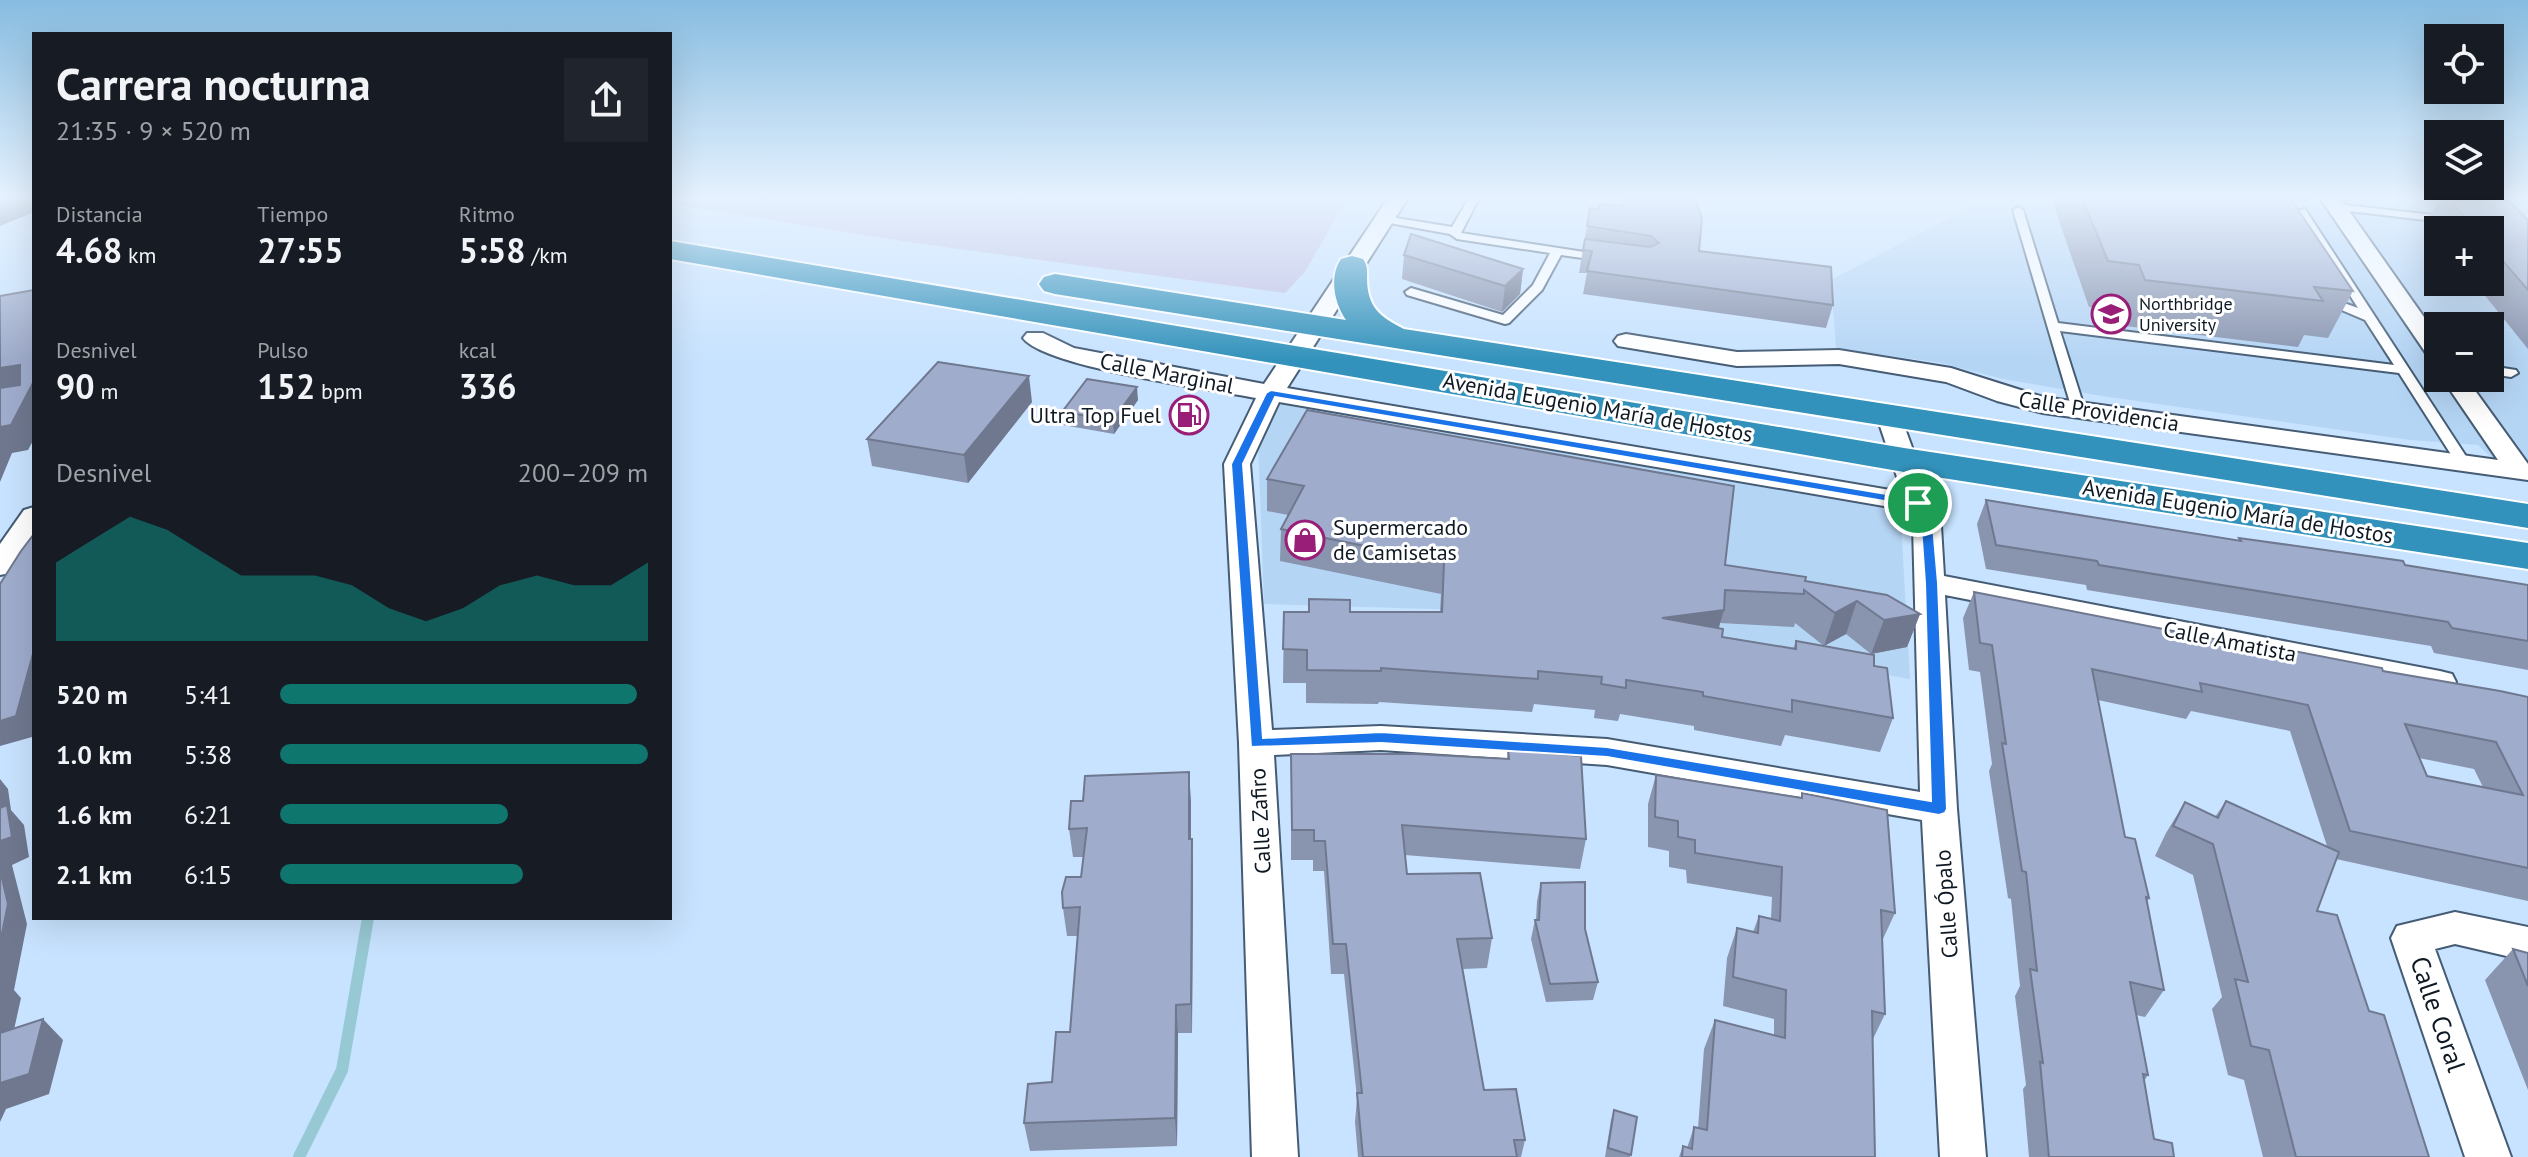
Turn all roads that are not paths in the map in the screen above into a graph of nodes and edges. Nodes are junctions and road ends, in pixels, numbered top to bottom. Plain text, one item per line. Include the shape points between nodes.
1 (681, 252) edge
2 (857, 252) edge
3 (1362, 252) edge
4 (1550, 252) edge
5 (2030, 252) edge
6 (2328, 252) edge
7 (2368, 252) edge
8 (1556, 253) junction
9 (726, 260) junction
10 (1616, 260) edge
11 (926, 263) dead end
12 (1352, 266) junction
13 (2328, 274) edge
14 (2343, 274) junction
15 (1018, 278) dead end
16 (1525, 281) edge
17 (1539, 285) junction
18 (1411, 292) dead end
19 (2315, 295) edge
20 (2372, 318) junction
21 (2052, 326) junction
22 (2424, 334) edge
23 (1035, 338) joint
24 (1402, 340) junction
25 (1303, 341) junction
26 (1626, 341) dead end
27 (2405, 370) junction
28 (2504, 372) edge
29 (2511, 373) dead end
30 (1892, 391) junction
31 (2464, 392) edge
32 (1271, 393) junction
33 (2078, 410) junction
34 (1904, 460) junction
35 (2464, 464) junction
36 (2523, 472) edge
37 (1918, 503) junction
38 (2528, 516) edge
39 (32, 517) edge
40 (32, 520) edge
41 (0, 524) edge
42 (2528, 556) edge
43 (0, 566) edge
44 (1932, 583) junction
45 (2465, 687) edge
46 (1256, 743) junction
47 (1939, 809) junction
48 (2528, 944) edge
49 (1275, 1157) edge
50 (1963, 1157) edge
51 (2488, 1157) edge

1 - 9 highway, Avenida Eugenio María de Hostos
2 - 11 highway
3 - 12 street, Calle Zafiro
4 - 8 lane
5 - 21 lane
6 - 14 lane
7 - 22 street
8 - 10 lane
8 - 17 lane
9 - 23 highway via 1021,326
9 - 25 highway, Avenida Eugenio María de Hostos
12 - 24 highway via 1353,306 1364,323
12 - 25 street, Calle Zafiro
13 - 14 lane
14 - 20 lane
15 - 25 highway, Avenida Eugenio María de Hostos
16 - 17 lane
17 - 18 lane via 1505,320
19 - 20 lane
20 - 27 lane
21 - 27 lane
21 - 33 lane
23 - 32 street, Calle Marginal via 1067,354
24 - 25 highway, Avenida Eugenio María de Hostos
24 - 30 highway, Avenida Eugenio María de Hostos via 1789,400
25 - 32 street, Calle Zafiro
25 - 34 highway, Avenida Eugenio María de Hostos
26 - 30 street, Calle Providencia via 1737,359 1839,357
27 - 35 lane
28 - 29 lane
30 - 33 street, Calle Providencia via 1951,375 2006,396
30 - 34 street, Calle Ópalo
30 - 38 highway, Avenida Eugenio María de Hostos via 2045,442
31 - 36 street
32 - 37 street, Calle Marginal
32 - 46 street, Calle Zafiro via 1237,464
33 - 35 street, Calle Providencia
34 - 37 street, Calle Ópalo
34 - 42 highway, Avenida Eugenio María de Hostos
35 - 36 street, Calle Providencia
37 - 44 street, Calle Ópalo via 1927,526
39 - 41 street
40 - 43 street
44 - 45 street, Calle Amatista
44 - 47 street, Calle Ópalo
46 - 47 street via 1381,738 1607,752
46 - 49 street, Calle Zafiro
47 - 50 street, Calle Ópalo
48 - 51 street, Calle Coral via 2455,928 2411,938

